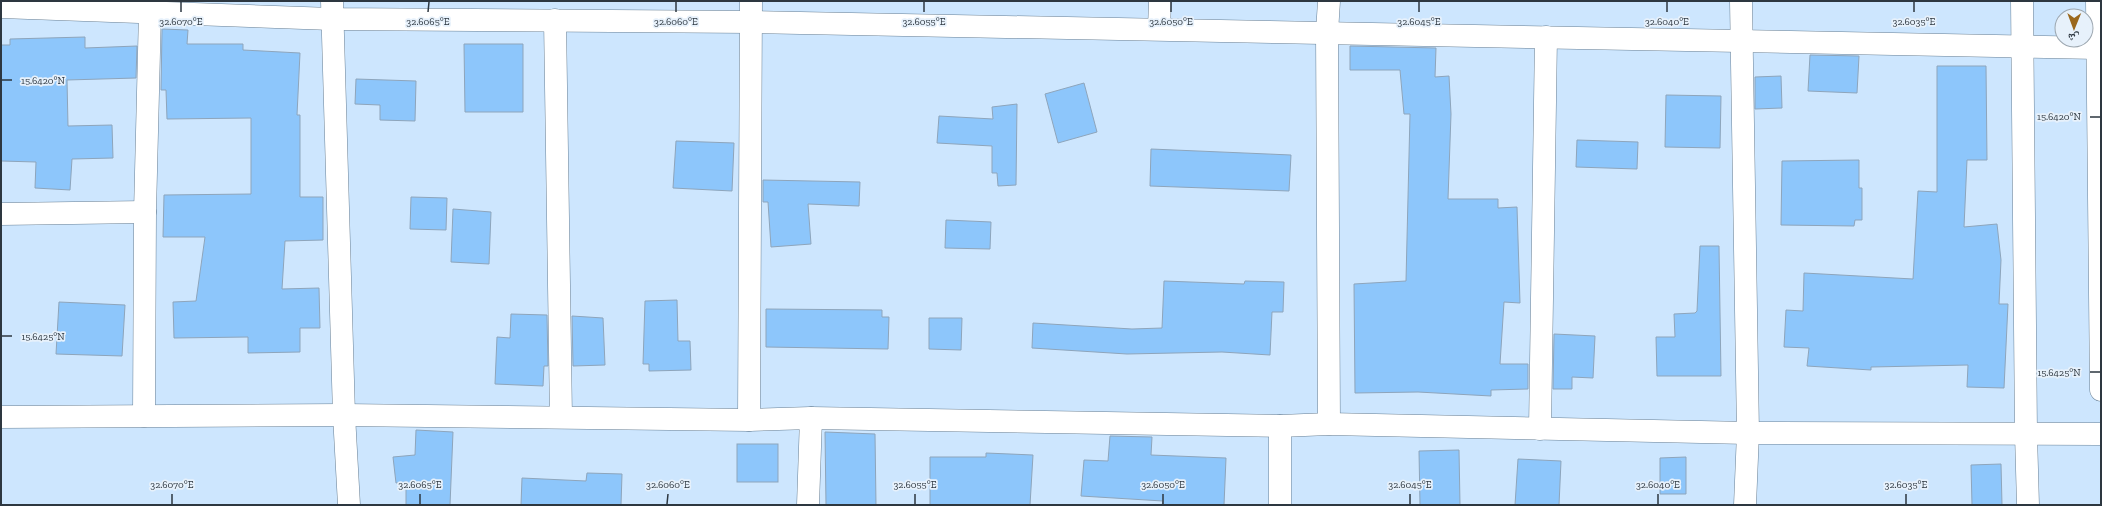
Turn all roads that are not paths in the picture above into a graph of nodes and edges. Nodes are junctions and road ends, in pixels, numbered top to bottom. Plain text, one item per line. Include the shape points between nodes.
1 (1160, 1) edge
2 (1329, 1) edge
3 (1741, 1) edge
4 (2022, 1) edge
5 (2097, 1) edge
6 (1, 7) edge
7 (332, 10) edge
8 (751, 11) edge
9 (150, 12) junction
10 (555, 20) junction
11 (1159, 29) junction
12 (1327, 32) junction
13 (1546, 37) junction
14 (1741, 42) junction
15 (2023, 47) junction
16 (2098, 48) junction
17 (145, 212) junction
18 (1, 214) edge
19 (2101, 390) edge
20 (344, 415) junction
21 (144, 416) junction
22 (1, 417) edge
23 (561, 417) junction
24 (811, 418) junction
25 (749, 420) junction
26 (1328, 424) junction
27 (1280, 426) junction
28 (1540, 429) junction
29 (1748, 433) junction
30 (2026, 434) junction
31 (2101, 434) edge
32 (349, 505) edge
33 (808, 505) edge
34 (1280, 505) edge
35 (1745, 505) edge
36 (2028, 505) edge

1 - 11 street
2 - 12 street
3 - 14 street
4 - 15 street
5 - 16 street
6 - 9 street
7 - 9 street
7 - 10 street
7 - 20 street
8 - 10 street
8 - 11 street
8 - 25 street
9 - 17 street
10 - 23 street
11 - 12 street
12 - 13 street
12 - 26 street
13 - 14 street
13 - 28 street
14 - 15 street
14 - 29 street
15 - 16 street
15 - 30 street
16 - 19 street
17 - 18 street
17 - 21 street
20 - 21 street
20 - 23 street
20 - 32 street
21 - 22 street
23 - 25 street
24 - 25 street
24 - 27 street
24 - 33 street
26 - 27 street
26 - 28 street
27 - 34 street
28 - 29 street
29 - 30 street
29 - 35 street
30 - 31 street
30 - 36 street

